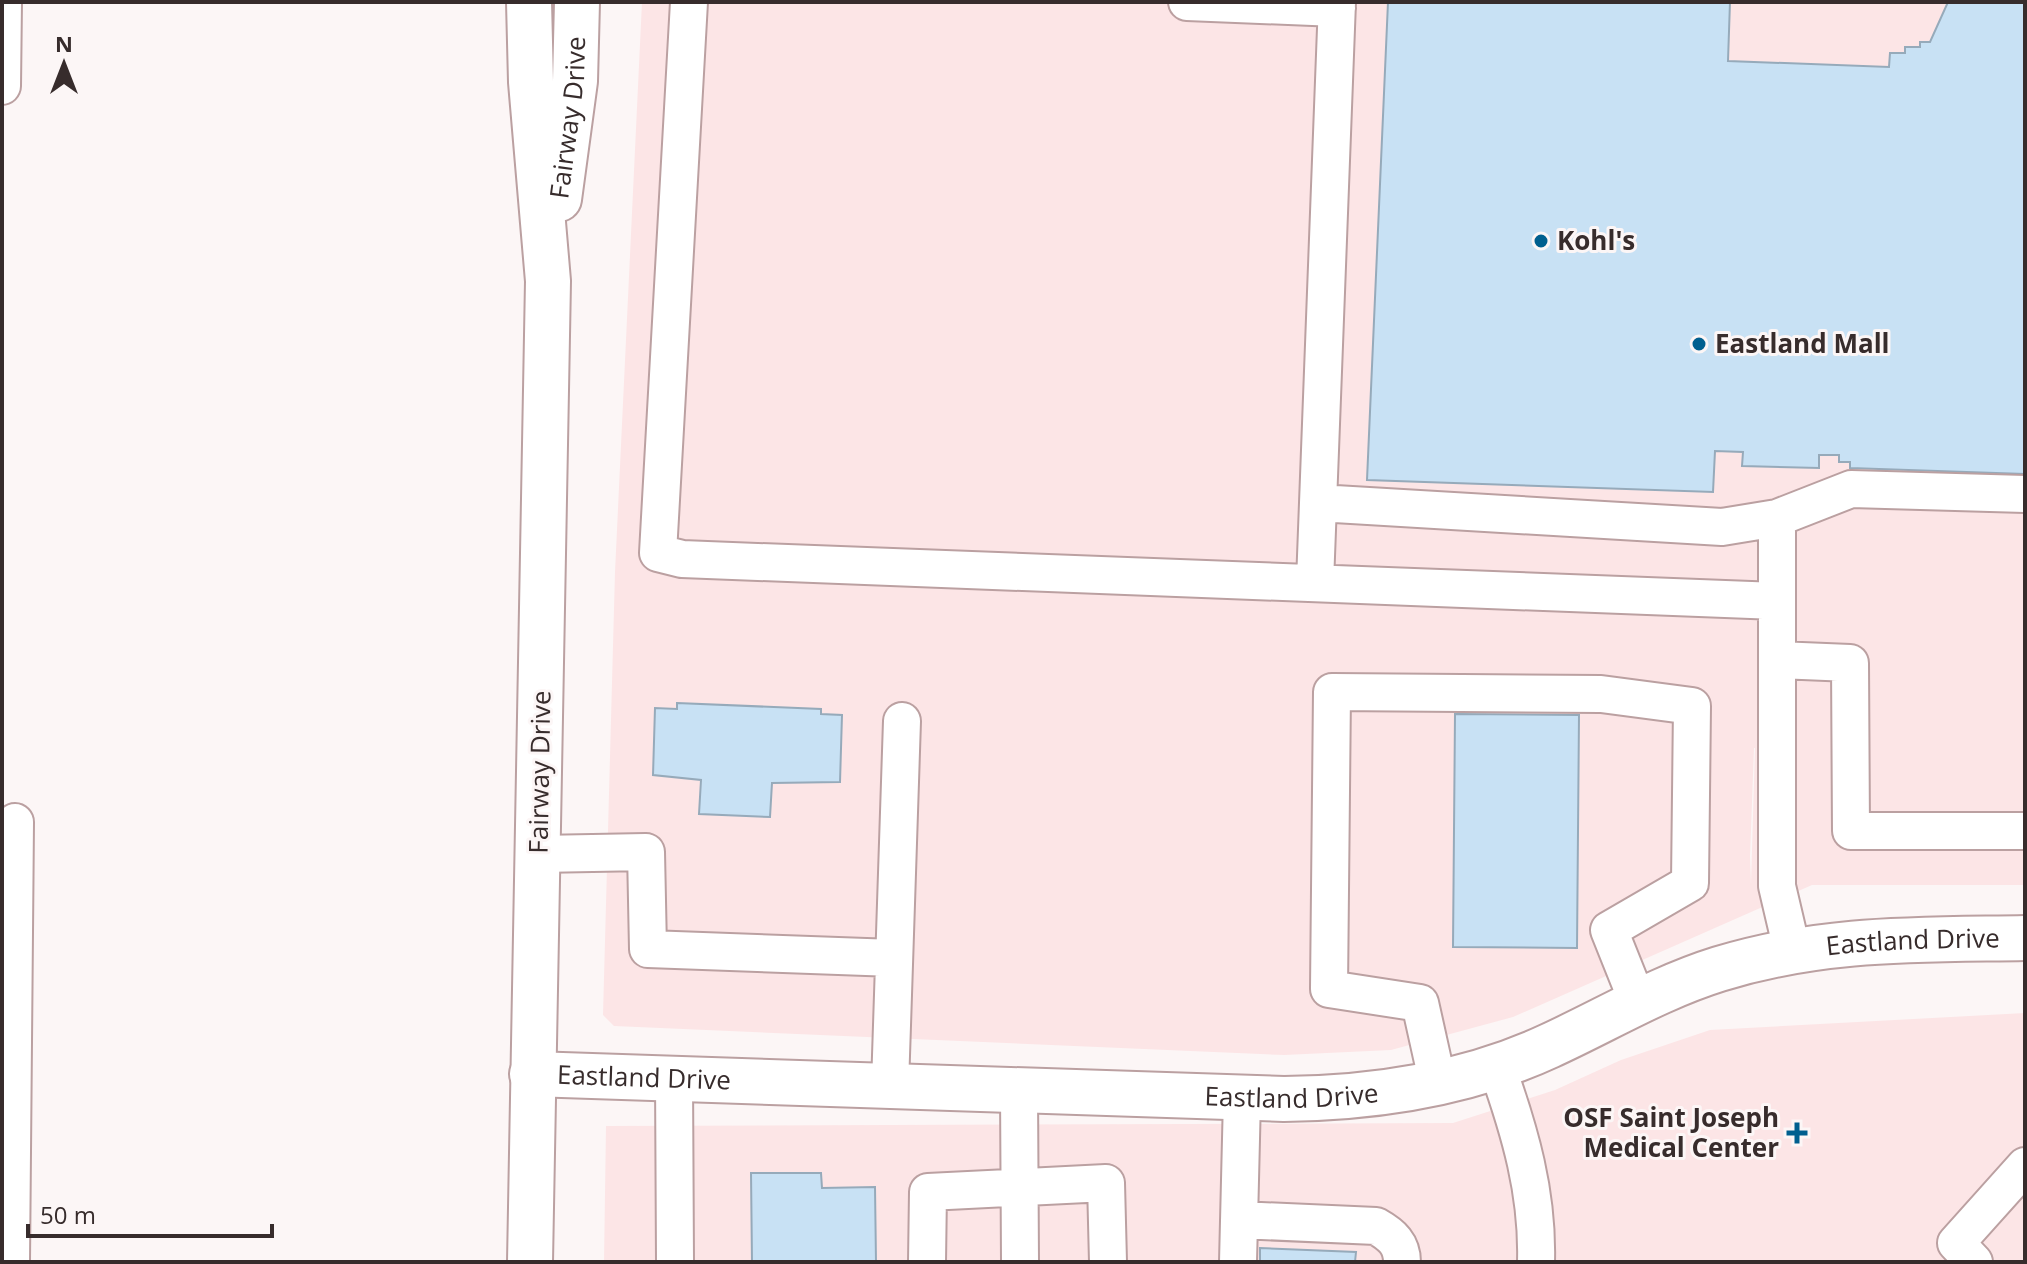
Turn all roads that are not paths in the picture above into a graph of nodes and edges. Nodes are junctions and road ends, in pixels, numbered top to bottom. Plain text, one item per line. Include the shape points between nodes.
1 (3, 2) edge
2 (529, 2) edge
3 (577, 2) edge
4 (689, 2) edge
5 (1187, 2) edge
6 (1337, 5) edge
7 (2, 86) edge
8 (548, 281) junction
9 (2025, 494) edge
10 (1318, 503) junction
11 (1777, 518) junction
12 (1315, 583) junction
13 (1777, 601) junction
14 (1777, 660) junction
15 (902, 721) dead end
16 (15, 822) dead end
17 (2025, 831) edge
18 (539, 854) junction
19 (2025, 938) edge
20 (1792, 950) junction
21 (894, 958) junction
22 (1637, 1000) junction
23 (1497, 1067) junction
24 (532, 1074) junction
25 (674, 1077) junction
26 (1438, 1084) junction
27 (890, 1086) junction
28 (1019, 1090) junction
29 (1242, 1098) junction
30 (2025, 1166) edge
31 (1018, 1187) junction
32 (1239, 1220) junction
33 (11, 1262) edge
34 (530, 1262) edge
35 (675, 1262) edge
36 (927, 1262) edge
37 (1020, 1262) edge
38 (1108, 1262) edge
39 (1238, 1262) edge
40 (1402, 1262) edge
41 (1536, 1262) edge
42 (1974, 1262) edge

1 - 7 street
2 - 8 main road, Fairway Drive
3 - 8 main road, Fairway Drive via 575,81
4 - 12 street via 658,553 682,559
5 - 6 street
6 - 10 street
8 - 18 main road, Fairway Drive
9 - 11 street via 1851,489
10 - 11 street via 1722,527
10 - 12 street
11 - 13 street
12 - 13 street
13 - 14 street
14 - 17 street via 1850,663 1851,831
14 - 20 street via 1777,886
15 - 21 street
16 - 33 street
18 - 21 street via 646,852 648,949
18 - 24 main road, Fairway Drive
19 - 20 main road, Eastland Drive via 1873,940
20 - 22 main road, Eastland Drive
21 - 27 street
22 - 23 main road, Eastland Drive
22 - 26 street via 1609,930 1690,883 1692,706 1601,694 1332,692 1329,989 1420,1003
23 - 26 main road, Eastland Drive
23 - 41 street via 1522,1138 1535,1197
24 - 25 main road, Eastland Drive
24 - 34 main road, Fairway Drive
25 - 27 main road, Eastland Drive
25 - 35 street
26 - 29 main road, Eastland Drive via 1332,1099
27 - 28 main road, Eastland Drive
28 - 29 main road, Eastland Drive
28 - 31 street
29 - 32 street
30 - 42 street via 1956,1243
31 - 36 street via 928,1192
31 - 37 street
31 - 38 street via 1106,1183
32 - 39 street
32 - 40 street via 1376,1226 1390,1233 1402,1249

